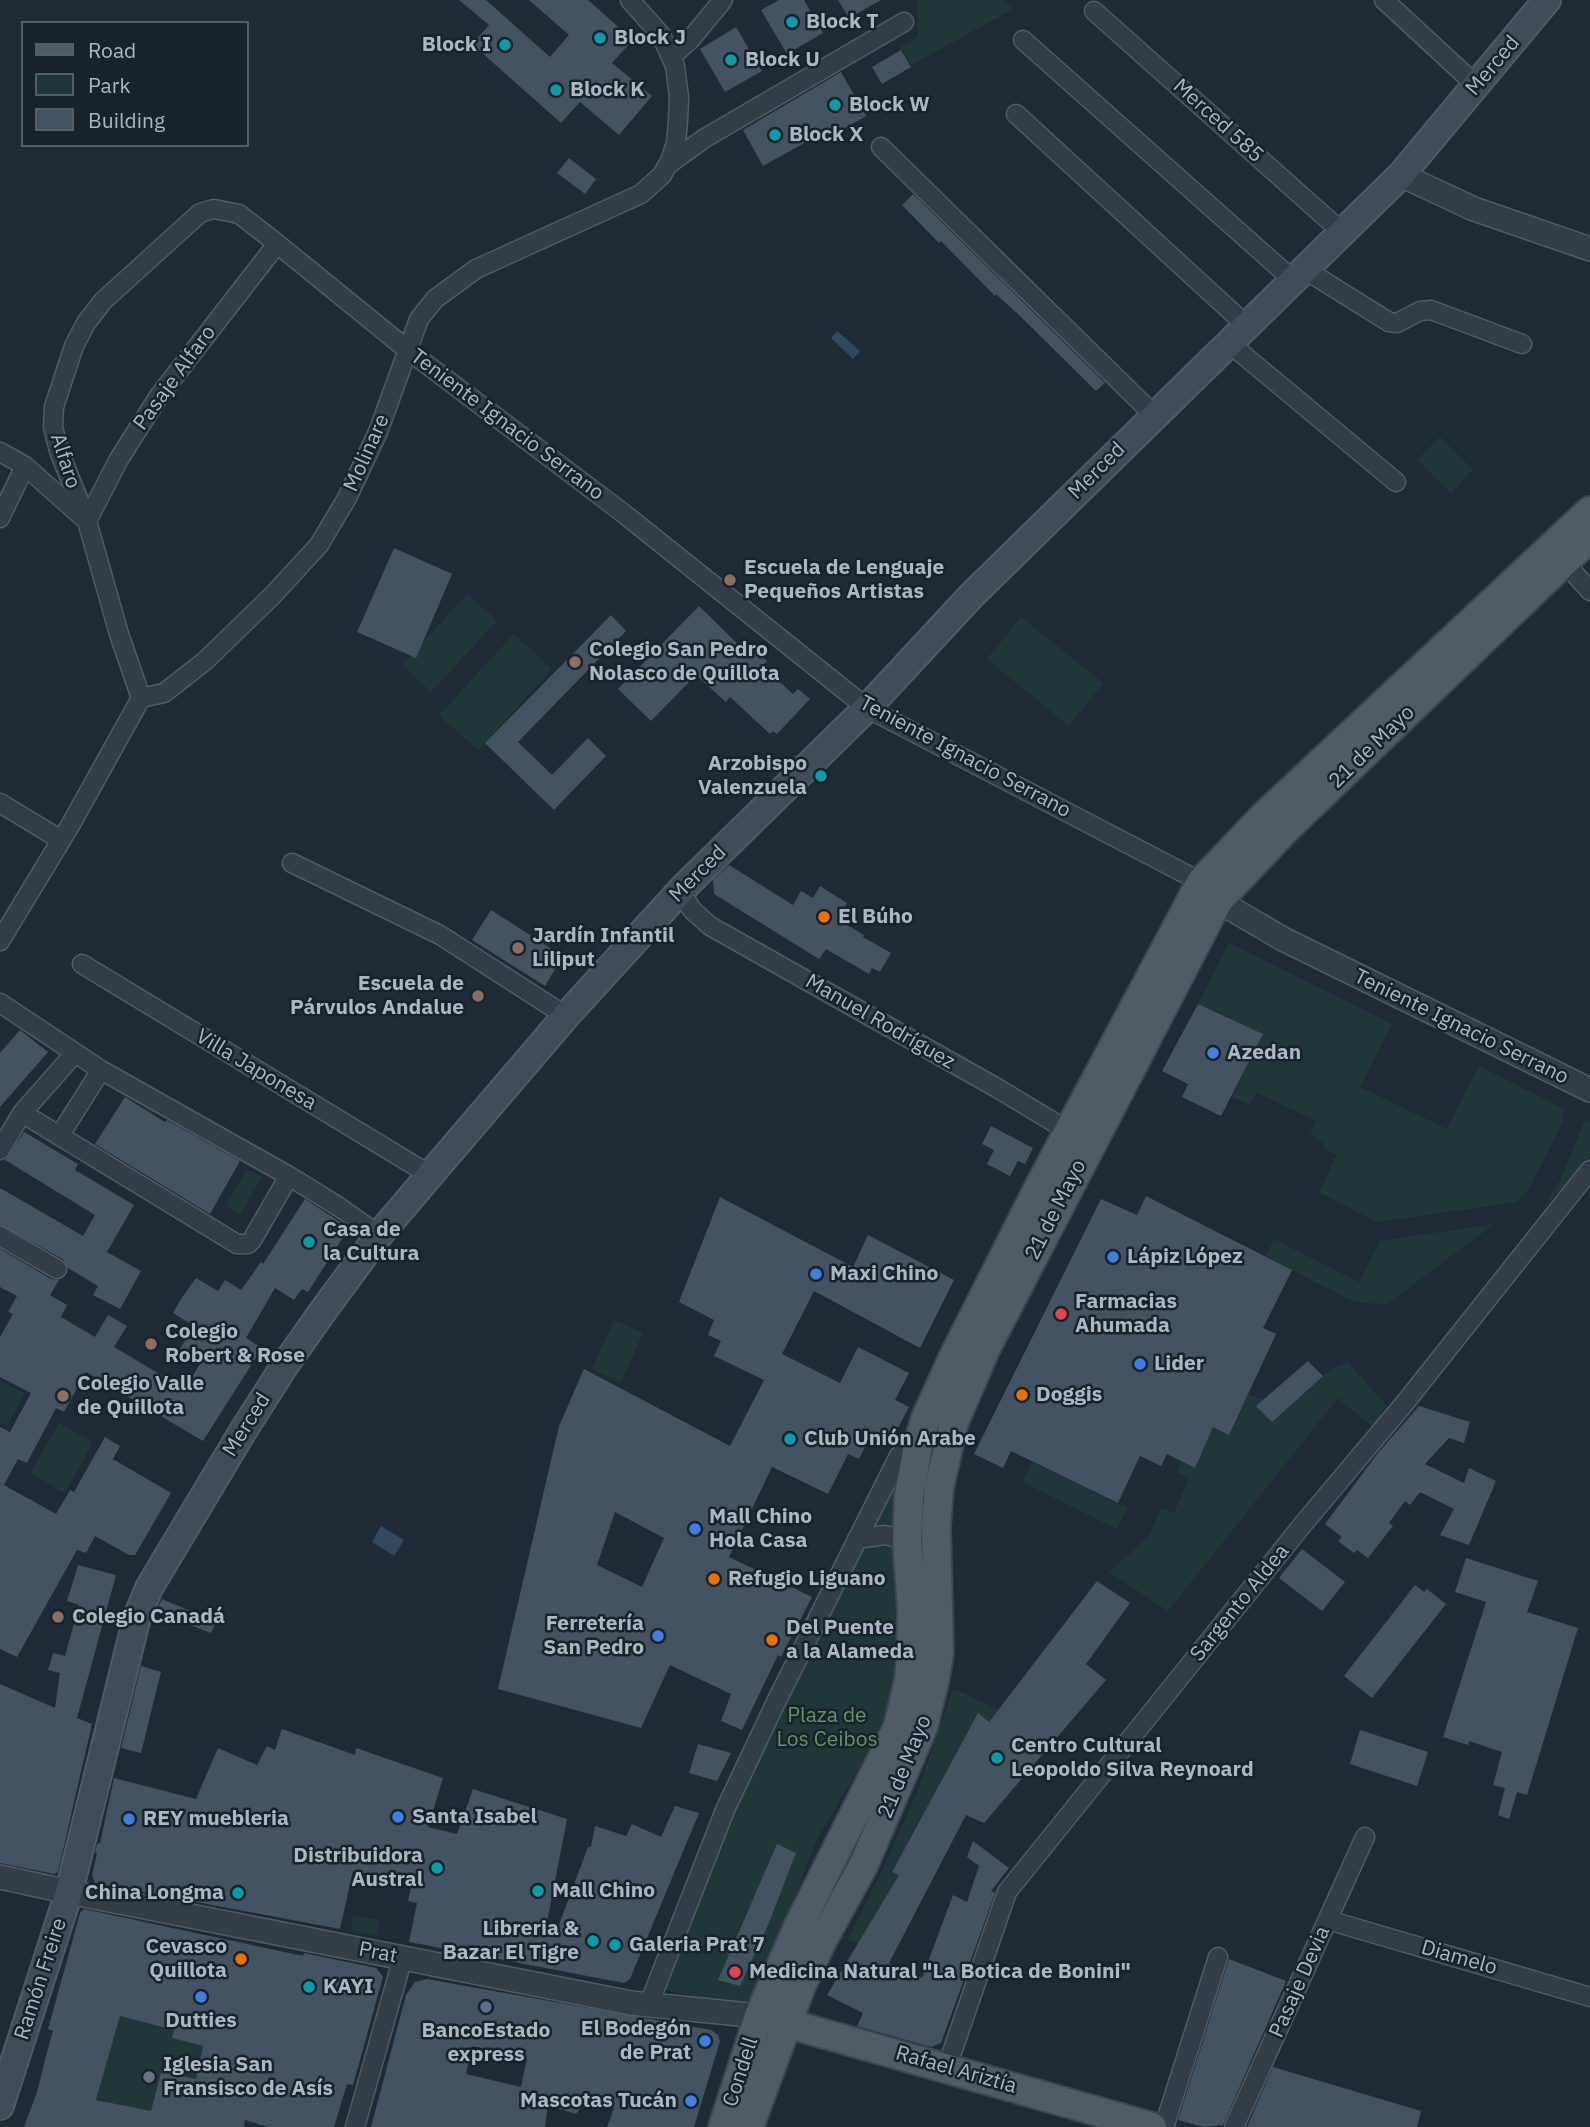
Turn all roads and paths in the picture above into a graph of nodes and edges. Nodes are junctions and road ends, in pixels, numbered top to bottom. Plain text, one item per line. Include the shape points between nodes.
1 (630, 0) edge
2 (723, 0) edge
3 (1384, 0) edge
4 (1547, 0) edge
5 (1094, 10) dead end
6 (904, 22) dead end
7 (1023, 40) dead end
8 (671, 57) junction
9 (1477, 86) junction
10 (1016, 114) dead end
11 (881, 147) dead end
12 (668, 163) junction
13 (1401, 175) junction
14 (227, 212) joint
15 (1342, 232) junction
16 (277, 244) junction
17 (1590, 249) edge
18 (1298, 274) junction
19 (1237, 334) junction
20 (1522, 344) dead end
21 (409, 351) junction
22 (1154, 415) junction
23 (0, 452) edge
24 (25, 466) junction
25 (1396, 482) dead end
26 (1590, 510) edge
27 (0, 518) edge
28 (86, 521) junction
29 (1590, 537) edge
30 (1564, 562) junction
31 (1590, 591) edge
32 (141, 698) junction
33 (867, 709) junction
34 (0, 803) edge
35 (61, 840) junction
36 (292, 863) dead end
37 (683, 888) junction
38 (1210, 892) junction
39 (0, 941) edge
40 (82, 964) dead end
41 (0, 1003) edge
42 (566, 1016) junction
43 (75, 1053) junction
44 (101, 1070) junction
45 (1590, 1090) edge
46 (22, 1113) junction
47 (60, 1135) junction
48 (1079, 1138) junction
49 (0, 1150) edge
50 (1590, 1170) edge
51 (430, 1175) junction
52 (289, 1176) junction
53 (0, 1236) edge
54 (379, 1236) junction
55 (57, 1269) dead end
56 (921, 1431) junction
57 (857, 1539) junction
58 (907, 1540) junction
59 (1365, 1837) dead end
60 (0, 1877) edge
61 (69, 1892) junction
62 (1328, 1920) junction
63 (403, 1957) junction
64 (1218, 1957) dead end
65 (1590, 1997) edge
66 (649, 2004) junction
67 (759, 2017) junction
68 (788, 2023) junction
69 (947, 2067) junction
70 (0, 2106) edge
71 (355, 2127) edge
72 (723, 2127) edge
73 (749, 2127) edge
74 (1152, 2127) edge
75 (1164, 2127) edge
76 (1234, 2127) edge

1 - 8 street, Molinare via 661,35
2 - 8 street
3 - 9 street
4 - 9 main road, Merced
5 - 15 street, Merced 585
6 - 12 street
7 - 18 street
8 - 12 street, Molinare via 679,97 676,143
9 - 13 main road, Merced
10 - 19 street
11 - 22 street
12 - 21 street, Molinare via 641,194 456,282 419,319
13 - 15 main road, Merced
13 - 17 street via 1474,209
14 - 16 street, Teniente Ignacio Serrano via 239,214
14 - 28 street, Alfaro via 214,209 185,227 103,301 74,346 54,407 53,427
15 - 18 main road, Merced
16 - 21 street, Teniente Ignacio Serrano
16 - 28 street, Pasaje Alfaro via 159,396
18 - 19 main road, Merced
18 - 20 street via 1389,322 1432,310
19 - 22 main road, Merced
19 - 25 street
21 - 32 street, Molinare via 373,443 319,545 205,661 164,693
21 - 33 street, Teniente Ignacio Serrano via 623,513
22 - 33 main road, Merced via 972,595
23 - 24 street
24 - 27 street
24 - 28 street
26 - 38 main road, 21 de Mayo via 1264,816
28 - 32 street, Alfaro
29 - 30 main road, 21 de Mayo
30 - 31 street
30 - 38 main road, 21 de Mayo via 1285,830
32 - 35 street
33 - 37 main road, Merced
33 - 38 street, Teniente Ignacio Serrano
34 - 35 street
35 - 39 street
36 - 42 street via 440,935
37 - 42 main road, Merced
37 - 48 street, Manuel Rodríguez via 692,910 710,926
38 - 45 street, Teniente Ignacio Serrano via 1283,939
38 - 48 main road, 21 de Mayo
40 - 51 street, Villa Japonesa
41 - 43 street
42 - 51 main road, Merced
43 - 44 street
43 - 46 street
44 - 47 street
44 - 52 street
46 - 47 street
46 - 49 street
47 - 52 street via 243,1245 252,1240
48 - 56 main road, 21 de Mayo via 952,1360
48 - 68 main road, 21 de Mayo via 954,1422 938,1500 939,1653 915,1751 863,1866 817,1952
50 - 69 street, Sargento Aldea via 1007,1892
51 - 54 main road, Merced
52 - 54 street
53 - 55 street
54 - 61 main road, Merced via 285,1365 149,1588 137,1618
56 - 57 street, 21 de Mayo via 899,1456
56 - 58 main road, 21 de Mayo via 909,1496
57 - 58 street via 885,1535
57 - 66 street, 21 de Mayo via 725,1810
58 - 67 main road, 21 de Mayo via 911,1657 898,1727 799,1924
59 - 62 street, Pasaje Devia
60 - 61 street, Prat
61 - 63 street, Prat
61 - 70 main road, Ramón Freire
62 - 65 street, Diamelo
62 - 76 street, Pasaje Devia
63 - 66 street, Prat
63 - 71 street
64 - 75 street
66 - 67 street, Prat
67 - 68 main road, Rafael Ariztía
67 - 72 main road, Condell
68 - 69 main road, Rafael Ariztía
68 - 73 main road, Condell
69 - 74 main road, Rafael Ariztía

